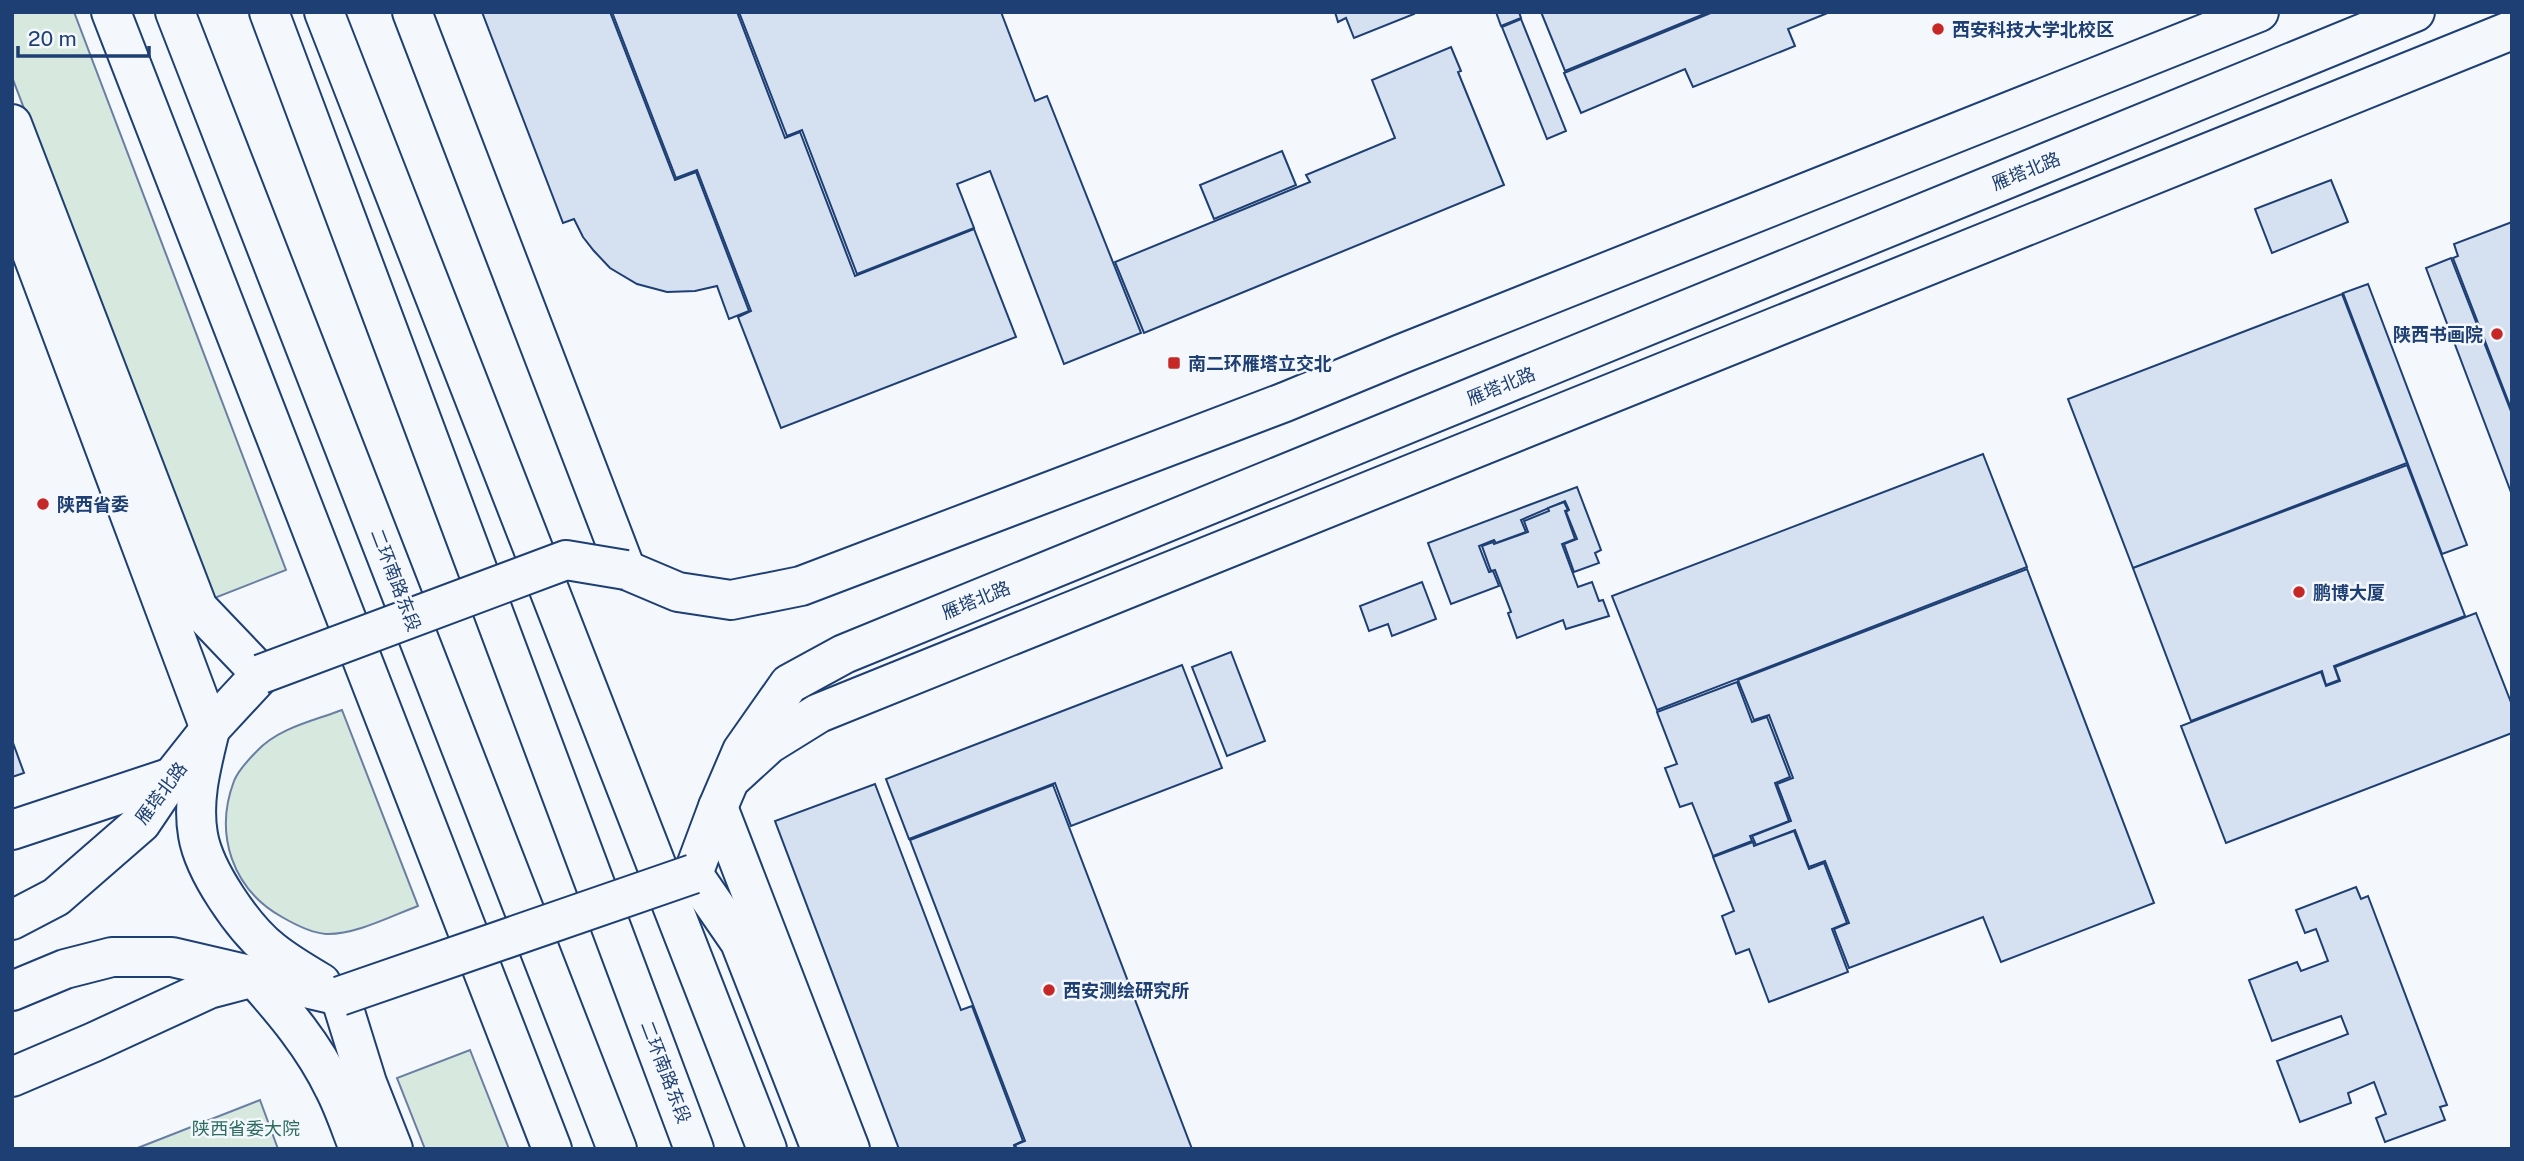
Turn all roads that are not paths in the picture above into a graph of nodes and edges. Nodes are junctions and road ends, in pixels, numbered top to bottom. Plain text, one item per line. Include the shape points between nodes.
1 (111, 12) edge
2 (175, 12) edge
3 (268, 12) edge
4 (324, 12) edge
5 (412, 12) edge
6 (2259, 12) edge
7 (2415, 12) edge
8 (2512, 30) edge
9 (12, 124) edge
10 (12, 200) edge
11 (626, 570) junction
12 (261, 674) junction
13 (211, 729) junction
14 (172, 776) junction
15 (724, 793) junction
16 (12, 830) edge
17 (693, 874) junction
18 (12, 920) edge
19 (254, 977) junction
20 (12, 991) edge
21 (340, 996) junction
22 (12, 1077) edge
23 (359, 1149) edge
24 (393, 1149) edge
25 (552, 1149) edge
26 (617, 1149) edge
27 (694, 1149) edge
28 (767, 1149) edge
29 (821, 1149) edge
30 (850, 1149) edge

1 - 25 main road
2 - 26 main road, 二环南路东段
3 - 27 main road, 二环南路东段
4 - 28 main road
5 - 11 main road
6 - 11 main road via 1285,402 801,586 732,600 678,592
7 - 15 main road, 雁塔北路 via 844,654 789,684 742,751
8 - 15 main road via 819,713 769,744
9 - 12 main road via 198,608
10 - 13 main road
11 - 12 main road, bridge via 566,560
12 - 13 main road, 雁塔北路
13 - 14 main road, 雁塔北路
13 - 21 main road via 196,800 198,835 209,869 238,914 270,949
14 - 16 main road
14 - 18 main road, 雁塔北路 via 141,823 56,897
15 - 17 main road, 雁塔北路
15 - 30 main road
17 - 21 main road, bridge
17 - 29 main road via 740,942
19 - 20 main road via 172,957 112,957 65,969
19 - 21 main road
19 - 22 main road via 209,989
19 - 23 main road via 314,1052
21 - 24 main road

